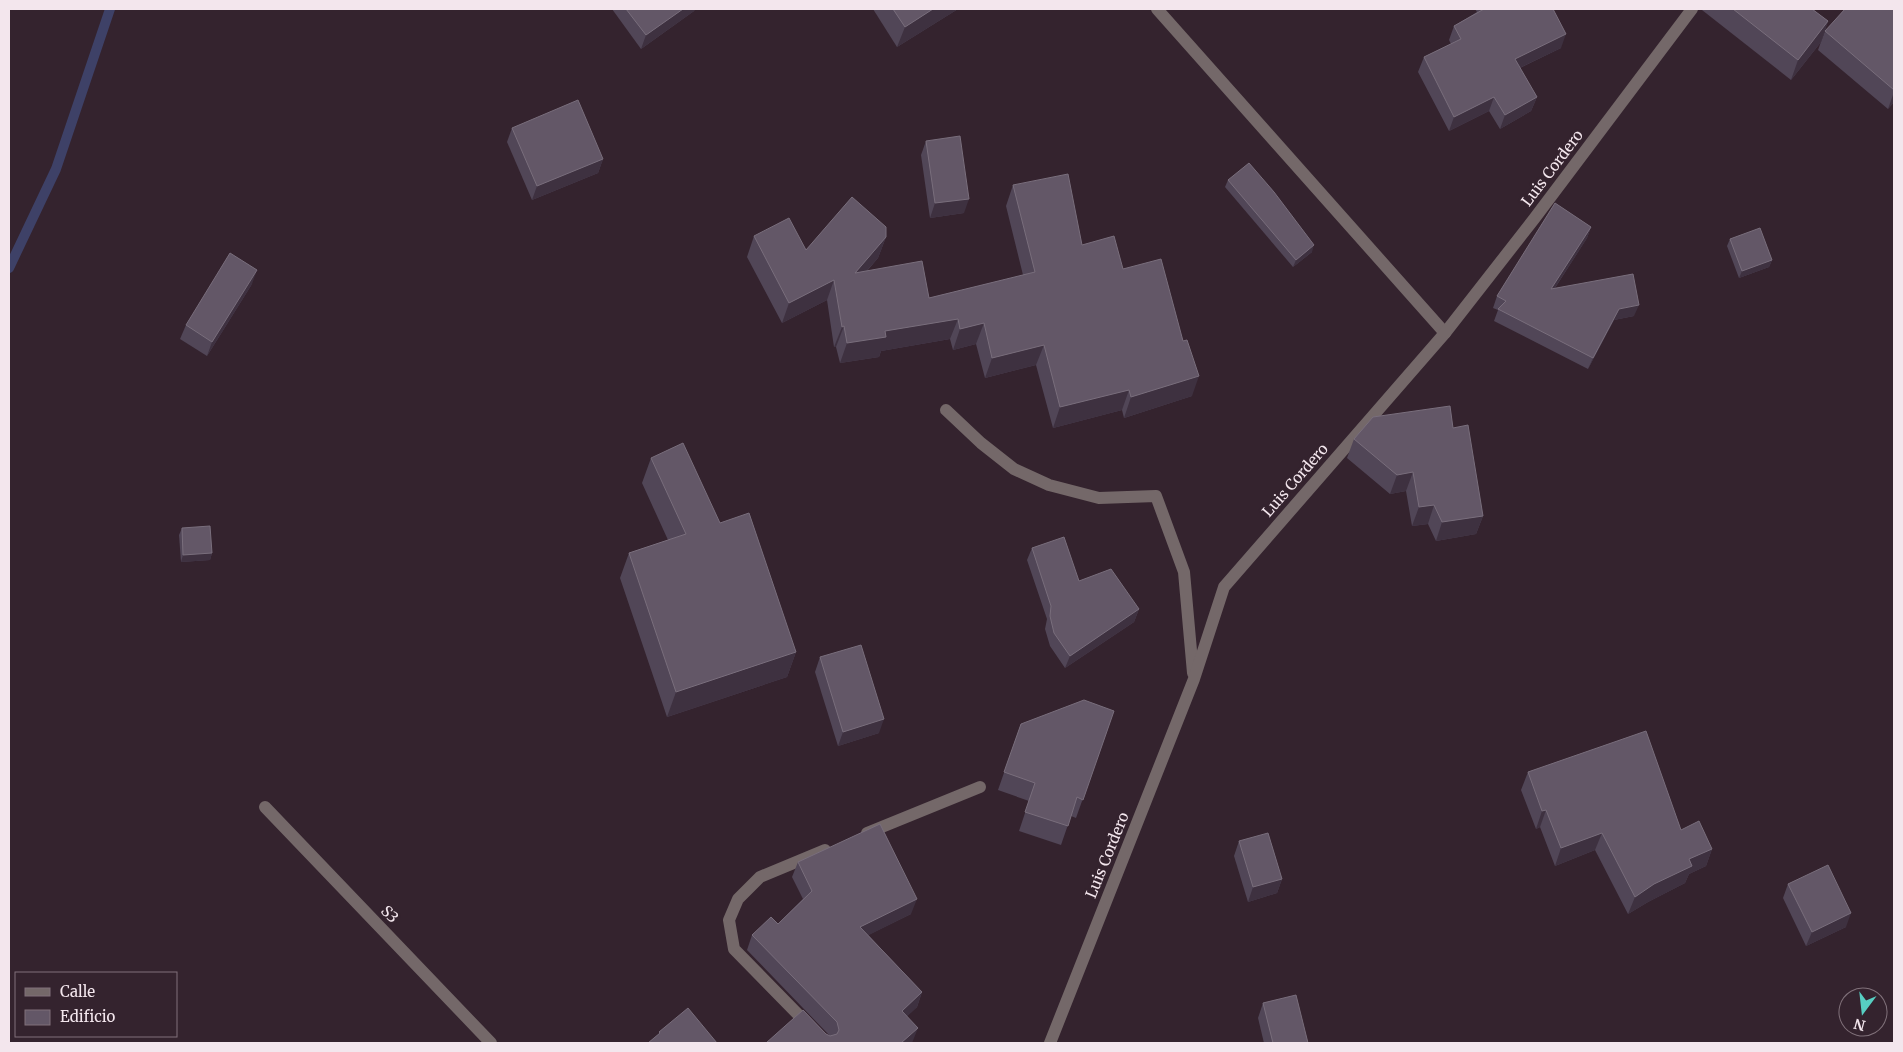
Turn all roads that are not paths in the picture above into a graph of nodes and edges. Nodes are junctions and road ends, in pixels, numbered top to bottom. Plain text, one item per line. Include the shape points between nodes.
1 (1157, 9) edge
2 (1692, 9) edge
3 (1444, 333) junction
4 (946, 410) dead end
5 (1194, 679) junction
6 (980, 787) dead end
7 (265, 807) dead end
8 (852, 840) edge
9 (833, 847) edge
10 (491, 1043) edge
11 (826, 1043) edge
12 (1050, 1043) edge

1 - 3 street
2 - 3 street, Luis Cordero
3 - 5 street, Luis Cordero via 1224,587
4 - 5 street via 1014,468 1049,485 1099,498 1156,496 1184,572
5 - 12 street, Luis Cordero
6 - 8 street
7 - 10 street, S3
9 - 11 street via 760,877 738,899 729,920 734,949

